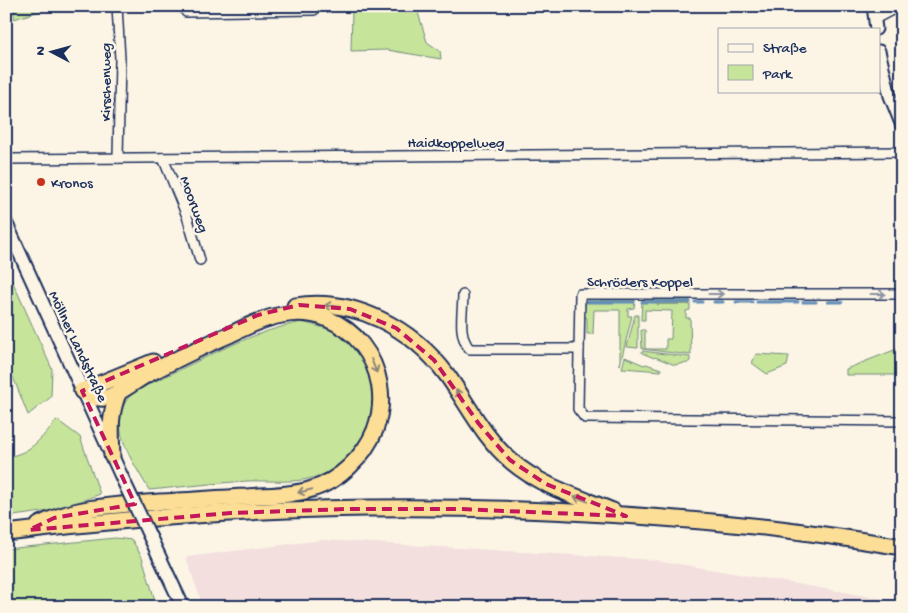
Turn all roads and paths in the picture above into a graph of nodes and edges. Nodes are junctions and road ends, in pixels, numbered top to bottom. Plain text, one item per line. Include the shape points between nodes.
1 (117, 6) edge
2 (314, 6) edge
3 (873, 6) edge
4 (902, 8) edge
5 (227, 9) edge
6 (186, 12) dead end
7 (875, 24) edge
8 (880, 55) edge
9 (902, 126) edge
10 (902, 152) edge
11 (118, 158) junction
12 (163, 158) junction
13 (10, 159) dead end
14 (6, 223) edge
15 (200, 260) dead end
16 (463, 294) dead end
17 (902, 294) edge
18 (578, 349) junction
19 (82, 391) junction
20 (120, 391) junction
21 (902, 421) edge
22 (112, 456) junction
23 (626, 516) junction
24 (29, 530) junction
25 (6, 533) edge
26 (902, 547) edge
27 (183, 607) edge

1 - 11 street, Kirschenweg via 120,60
2 - 5 street via 314,10
3 - 7 street
4 - 7 street via 890,11
5 - 6 street
8 - 9 street via 890,96
10 - 12 street, Haidkoppelweg
11 - 12 street, Haidkoppelweg
11 - 13 street, Haidkoppelweg
12 - 15 street, Moorweg via 187,216
14 - 19 main road, Möllner Landstraße
16 - 18 street via 463,335 470,349
18 -> 17 street, Schröders Koppel via 580,294
18 - 21 street, Schröders Koppel via 578,409 585,418
19 - 20 highway via 105,398
19 - 22 main road, Möllner Landstraße
23 -> 19 highway via 546,484 510,460 490,439 446,374 421,347 396,328 350,309 299,305 258,315
20 - 22 highway via 111,417
20 -> 24 highway via 254,324 284,314 298,314 331,321 359,341 375,364 381,404 374,433 361,454 336,478 314,489 283,495 96,508 54,518
22 - 27 main road, Möllner Landstraße, bridge
23 - 24 highway via 459,509 347,509 106,521
23 - 26 highway via 773,528
24 - 25 highway

